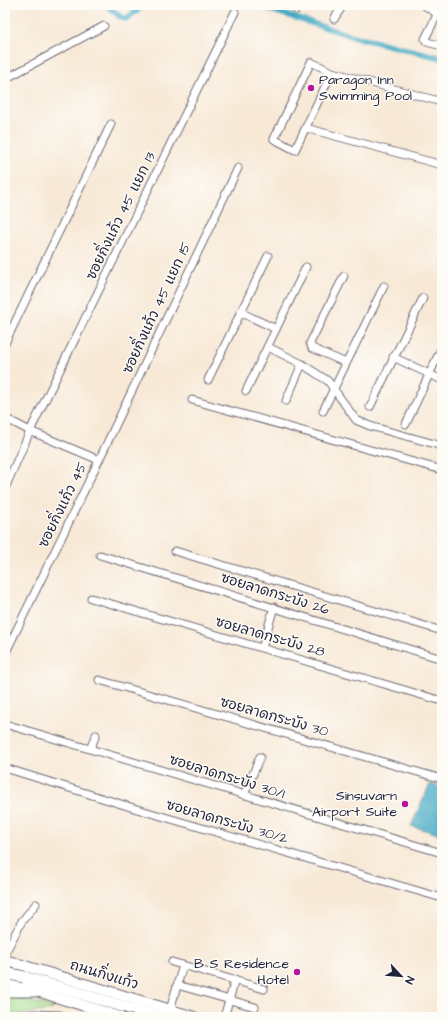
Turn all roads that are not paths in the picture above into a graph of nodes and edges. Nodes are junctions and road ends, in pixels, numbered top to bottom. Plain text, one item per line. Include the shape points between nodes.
1 (343, 5) edge
2 (424, 5) edge
3 (442, 5) edge
4 (235, 12) dead end
5 (436, 13) junction
6 (334, 18) dead end
7 (104, 26) dead end
8 (442, 46) edge
9 (332, 72) junction
10 (5, 78) edge
11 (442, 102) edge
12 (111, 124) dead end
13 (306, 128) junction
14 (442, 165) edge
15 (238, 168) dead end
16 (268, 256) dead end
17 (306, 267) dead end
18 (344, 276) dead end
19 (384, 286) dead end
20 (423, 298) dead end
21 (240, 312) junction
22 (276, 329) junction
23 (5, 343) edge
24 (268, 347) junction
25 (442, 347) edge
26 (394, 358) junction
27 (346, 363) junction
28 (302, 364) junction
29 (429, 374) junction
30 (208, 380) dead end
31 (442, 380) edge
32 (334, 388) junction
33 (246, 391) dead end
34 (192, 400) dead end
35 (286, 401) dead end
36 (370, 407) dead end
37 (323, 411) dead end
38 (5, 418) edge
39 (406, 424) dead end
40 (30, 430) junction
41 (442, 446) edge
42 (99, 460) junction
43 (442, 470) edge
44 (5, 488) edge
45 (175, 551) dead end
46 (100, 555) dead end
47 (91, 598) dead end
48 (274, 607) junction
49 (442, 631) edge
50 (262, 648) junction
51 (5, 654) edge
52 (442, 658) edge
53 (99, 680) dead end
54 (442, 701) edge
55 (5, 724) edge
56 (96, 735) dead end
57 (90, 749) junction
58 (260, 757) dead end
59 (5, 768) edge
60 (442, 779) edge
61 (244, 795) junction
62 (442, 853) edge
63 (442, 898) edge
64 (36, 904) dead end
65 (8, 942) edge
66 (7, 959) edge
67 (172, 962) dead end
68 (183, 965) junction
69 (5, 973) edge
70 (235, 980) junction
71 (5, 981) edge
72 (177, 985) junction
73 (264, 989) dead end
74 (5, 991) edge
75 (37, 991) junction
76 (229, 1000) junction
77 (255, 1007) dead end
78 (170, 1010) junction
79 (20, 1017) edge
80 (60, 1017) edge
81 (120, 1017) edge
82 (159, 1017) edge
83 (194, 1017) edge
84 (224, 1017) edge

1 - 6 street
2 - 5 street
3 - 5 street
4 - 40 street, ซอยกิ่งแก้ว 45 แยก 13
5 - 8 street via 425,39 427,42
7 - 10 street
9 - 11 street
9 - 13 street
9 - 13 street via 312,62 274,139 295,150
12 - 23 street
13 - 14 street
15 - 42 street, ซอยกิ่งแก้ว 45 แยก 15
16 - 21 street
17 - 22 street
18 - 27 street via 310,342 312,348
19 - 27 street
20 - 26 street
21 - 22 street
21 - 30 street
22 - 24 street
24 - 28 street
24 - 33 street
25 - 29 street
26 - 29 street
26 - 36 street
27 - 32 street
28 - 32 street
28 - 35 street
29 - 31 street
29 - 39 street
32 - 37 street
32 - 41 street via 356,420
34 - 43 street
38 - 40 street, ซอยกิ่งแก้ว 45
40 - 42 street, ซอยกิ่งแก้ว 45
40 - 44 street, ซอยกิ่งแก้ว 45 แยก 13
42 - 51 street, ซอยกิ่งแก้ว 45
45 - 49 street
46 - 48 street, ซอยลาดกระบัง 26
47 - 50 street, ซอยลาดกระบัง 28
48 - 50 street
48 - 52 street, ซอยลาดกระบัง 26
50 - 54 street, ซอยลาดกระบัง 28
53 - 60 street, ซอยลาดกระบัง 30
55 - 57 street, ซอยลาดกระบัง 30/1
56 - 57 street
57 - 61 street, ซอยลาดกระบัง 30/1
58 - 61 street
59 - 63 street, ซอยลาดกระบัง 30/2
61 - 62 street, ซอยลาดกระบัง 30/1
64 - 65 street
65 - 66 street
66 - 71 main road via 15,969 14,977
66 - 78 main road, ถนนกิ่งแก้ว
67 - 68 street
68 - 70 street
68 - 72 street
69 - 82 main road, bridge
70 - 73 street
70 - 76 street
71 - 75 main road
72 - 76 street
72 - 78 street
74 - 75 main road
75 - 81 main road
76 - 77 street
76 - 84 street
78 - 83 main road, ถนนกิ่งแก้ว
79 - 80 main road

